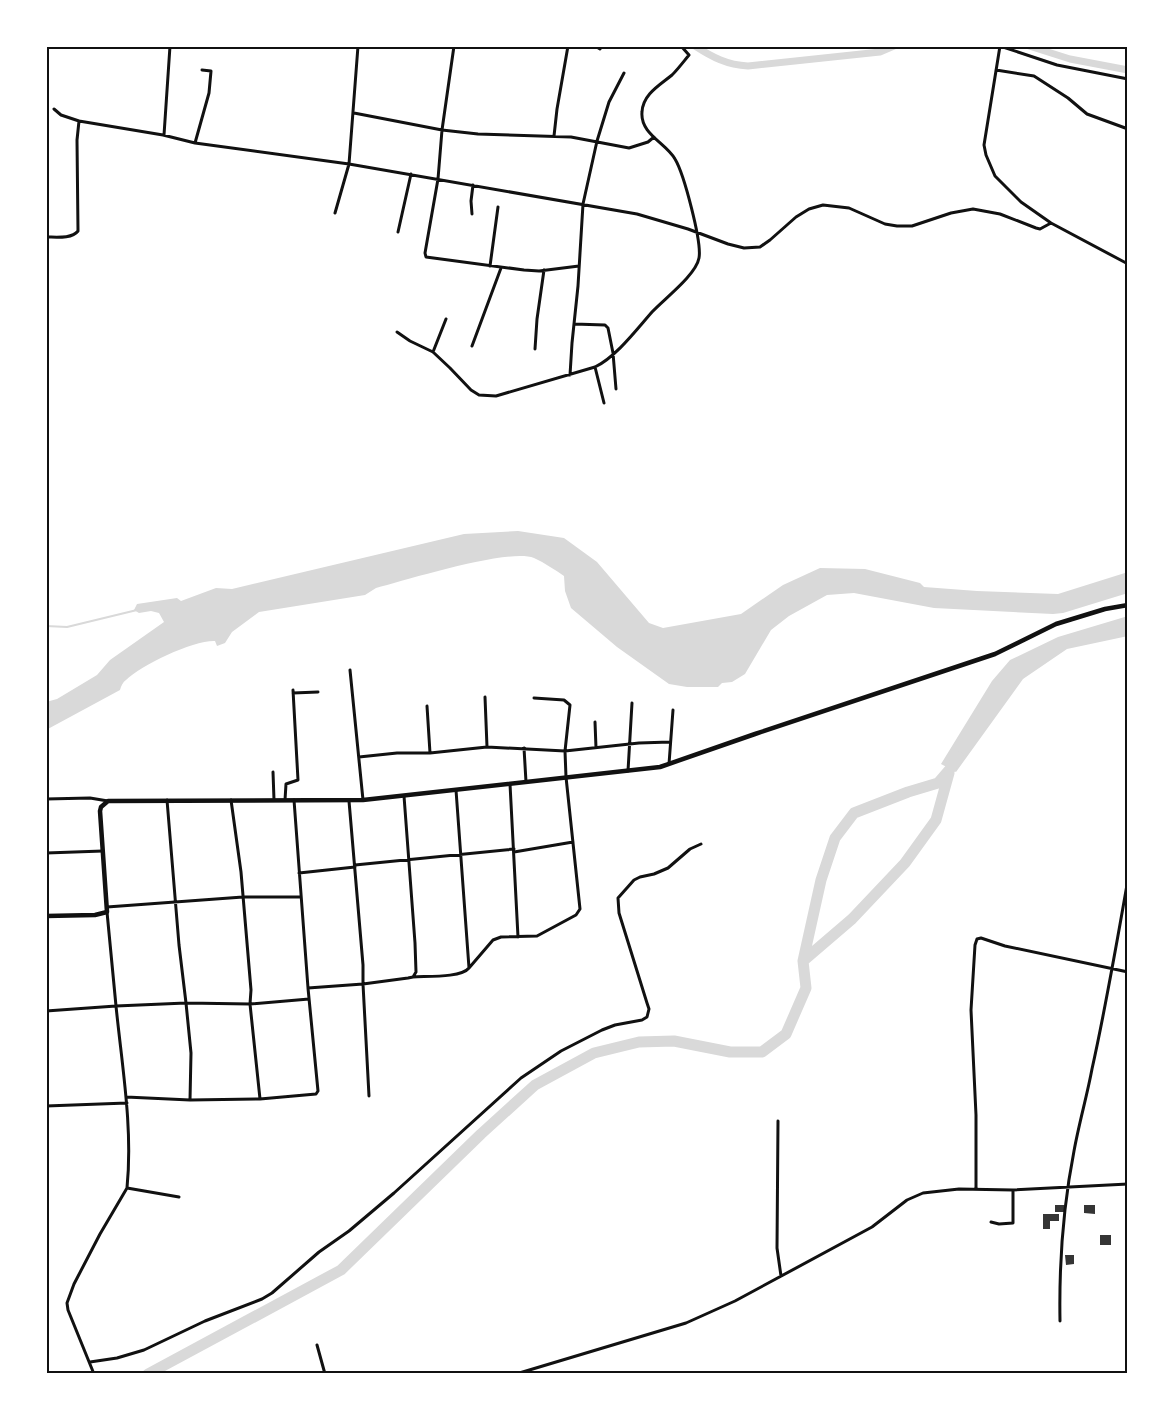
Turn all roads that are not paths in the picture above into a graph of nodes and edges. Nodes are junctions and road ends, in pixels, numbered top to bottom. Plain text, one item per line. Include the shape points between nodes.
1 (170, 46) edge
2 (358, 46) edge
3 (454, 46) edge
4 (568, 46) edge
5 (595, 46) edge
6 (681, 46) edge
7 (1000, 46) edge
8 (600, 48) dead end
9 (996, 69) junction
10 (202, 70) dead end
11 (624, 73) dead end
12 (1128, 79) edge
13 (54, 109) dead end
14 (354, 113) junction
15 (79, 121) junction
16 (1128, 129) edge
17 (442, 130) junction
18 (164, 135) junction
19 (554, 136) junction
20 (653, 138) junction
21 (597, 141) junction
22 (195, 143) junction
23 (349, 164) junction
24 (411, 174) junction
25 (438, 179) junction
26 (473, 185) junction
27 (583, 204) junction
28 (498, 207) dead end
29 (335, 213) dead end
30 (472, 214) dead end
31 (1051, 222) junction
32 (398, 232) dead end
33 (695, 232) junction
34 (46, 237) edge
35 (1128, 264) edge
36 (490, 266) junction
37 (579, 266) junction
38 (501, 268) junction
39 (544, 270) junction
40 (446, 319) dead end
41 (574, 324) junction
42 (397, 332) dead end
43 (472, 346) dead end
44 (536, 349) dead end
45 (433, 351) junction
46 (612, 353) junction
47 (595, 367) junction
48 (570, 373) junction
49 (616, 389) dead end
50 (604, 403) dead end
51 (1128, 605) edge
52 (350, 670) dead end
53 (318, 692) dead end
54 (484, 697) dead end
55 (534, 698) dead end
56 (632, 703) dead end
57 (427, 706) dead end
58 (673, 710) dead end
59 (595, 722) dead end
60 (670, 742) junction
61 (629, 744) junction
62 (487, 747) junction
63 (524, 748) junction
64 (596, 748) junction
65 (565, 751) junction
66 (430, 753) junction
67 (359, 757) junction
68 (669, 765) junction
69 (628, 771) junction
70 (273, 772) dead end
71 (566, 777) junction
72 (526, 782) junction
73 (510, 784) junction
74 (456, 790) junction
75 (404, 796) junction
76 (46, 799) edge
77 (167, 800) junction
78 (232, 800) junction
79 (274, 800) junction
80 (285, 800) junction
81 (294, 800) junction
82 (362, 800) junction
83 (108, 801) junction
84 (348, 801) junction
85 (573, 842) junction
86 (701, 844) dead end
87 (514, 850) junction
88 (103, 852) junction
89 (46, 853) edge
90 (460, 855) junction
91 (409, 860) junction
92 (355, 866) junction
93 (299, 873) junction
94 (1128, 879) edge
95 (243, 897) junction
96 (301, 897) junction
97 (175, 901) junction
98 (107, 909) junction
99 (46, 916) edge
100 (518, 937) junction
101 (469, 968) junction
102 (1113, 968) junction
103 (1128, 972) edge
104 (413, 976) junction
105 (363, 984) junction
106 (308, 988) junction
107 (309, 999) junction
108 (186, 1003) junction
109 (250, 1004) junction
110 (116, 1006) junction
111 (46, 1011) edge
112 (370, 1096) dead end
113 (126, 1097) junction
114 (260, 1099) junction
115 (190, 1100) junction
116 (126, 1103) junction
117 (46, 1106) edge
118 (778, 1121) dead end
119 (1128, 1184) edge
120 (127, 1188) junction
121 (1068, 1188) junction
122 (976, 1189) junction
123 (1013, 1190) junction
124 (179, 1197) dead end
125 (991, 1222) dead end
126 (781, 1276) junction
127 (1060, 1321) dead end
128 (317, 1345) dead end
129 (90, 1362) junction
130 (94, 1374) edge
131 (325, 1374) edge
132 (516, 1374) edge

1 - 18 street
2 - 14 street
3 - 17 street
4 - 19 street
5 - 8 street
6 - 20 street via 689,54 674,73 652,90 643,104 642,118
7 - 9 street
7 - 12 street via 1057,65
9 - 16 street via 1034,76 1086,114
9 - 31 street via 984,145 986,155 995,176 1004,186
10 - 22 street via 211,71 209,93
11 - 21 street via 609,102
13 - 15 street
14 - 17 street
14 - 23 street
15 - 18 street
15 - 34 street via 78,231 72,236
17 - 19 street via 486,135
17 - 25 street
18 - 22 street
19 - 21 street
20 - 21 street via 629,148
20 - 33 street via 677,162
21 - 27 street
22 - 23 street
23 - 24 street
23 - 29 street
24 - 25 street
24 - 32 street
25 - 26 street
25 - 36 street via 424,253 426,257
26 - 27 street
26 - 30 street
27 - 33 street via 637,214
27 - 37 street
28 - 36 street
31 - 33 street via 1040,229 1000,214 973,209 912,226 897,226 849,208 823,205 796,217 760,247 736,247
31 - 35 street
33 - 46 street via 699,257 693,270 636,332
36 - 38 street
37 - 39 street
37 - 41 street
38 - 39 street
38 - 43 street
39 - 44 street
40 - 45 street
41 - 46 street via 606,326
41 - 48 street
42 - 45 street
45 - 48 street via 479,395 496,396
46 - 47 street
46 - 49 street
47 - 48 street
47 - 50 street
51 - 68 main road via 1056,624 995,654
52 - 67 street
53 - 80 street via 293,691 298,780 286,784
54 - 62 street
55 - 65 street via 569,702
56 - 61 street
57 - 66 street
58 - 60 street
59 - 64 street
60 - 61 street
60 - 68 street
61 - 64 street
61 - 69 street
62 - 63 street
62 - 66 street
63 - 65 street
63 - 72 street
64 - 65 street
65 - 71 street
66 - 67 street
67 - 82 street
68 - 69 main road
69 - 71 main road
70 - 79 street
71 - 72 main road
71 - 85 street
72 - 73 main road
73 - 74 main road
73 - 87 street
74 - 75 main road
74 - 90 street
75 - 82 main road
75 - 91 street
76 - 83 street
77 - 78 main road
77 - 83 main road
77 - 97 street
78 - 79 main road
78 - 95 street
79 - 80 main road
80 - 81 main road
81 - 84 main road
81 - 93 street
82 - 84 main road
83 - 88 main road via 101,807
84 - 92 street
85 - 87 street
85 - 100 street via 578,912 538,936
86 - 129 street via 668,868 634,880 618,898 619,913 647,1003 647,1017 602,1030 561,1051 521,1078 369,1214 272,1293 144,1350
87 - 90 street
87 - 100 street
88 - 89 street
88 - 98 main road
90 - 91 street
90 - 101 street
91 - 92 street
91 - 104 street via 415,943 416,972
92 - 93 street
92 - 105 street
93 - 96 street
94 - 102 street
95 - 96 street
95 - 97 street
95 - 109 street
96 - 106 street
97 - 98 street
97 - 108 street
98 - 99 main road via 95,915
98 - 110 street
100 - 101 street via 493,940
101 - 104 street via 449,975
102 - 103 street
102 - 121 street
102 - 122 street via 977,939 972,1010
104 - 105 street
105 - 106 street
105 - 112 street
106 - 107 street
107 - 109 street
107 - 114 street via 318,1093
108 - 109 street
108 - 110 street
108 - 115 street via 191,1052
109 - 114 street
110 - 111 street
110 - 113 street
113 - 115 street
113 - 116 street
114 - 115 street
116 - 117 street
116 - 120 street
118 - 126 street via 777,1248
119 - 121 street
120 - 124 street
120 - 129 street via 74,1284 68,1303
121 - 123 street
121 - 127 street via 1060,1259
122 - 123 street
122 - 126 street via 935,1191 907,1200 872,1227
123 - 125 street via 1013,1223
126 - 132 street via 686,1323
128 - 131 street
129 - 130 street

